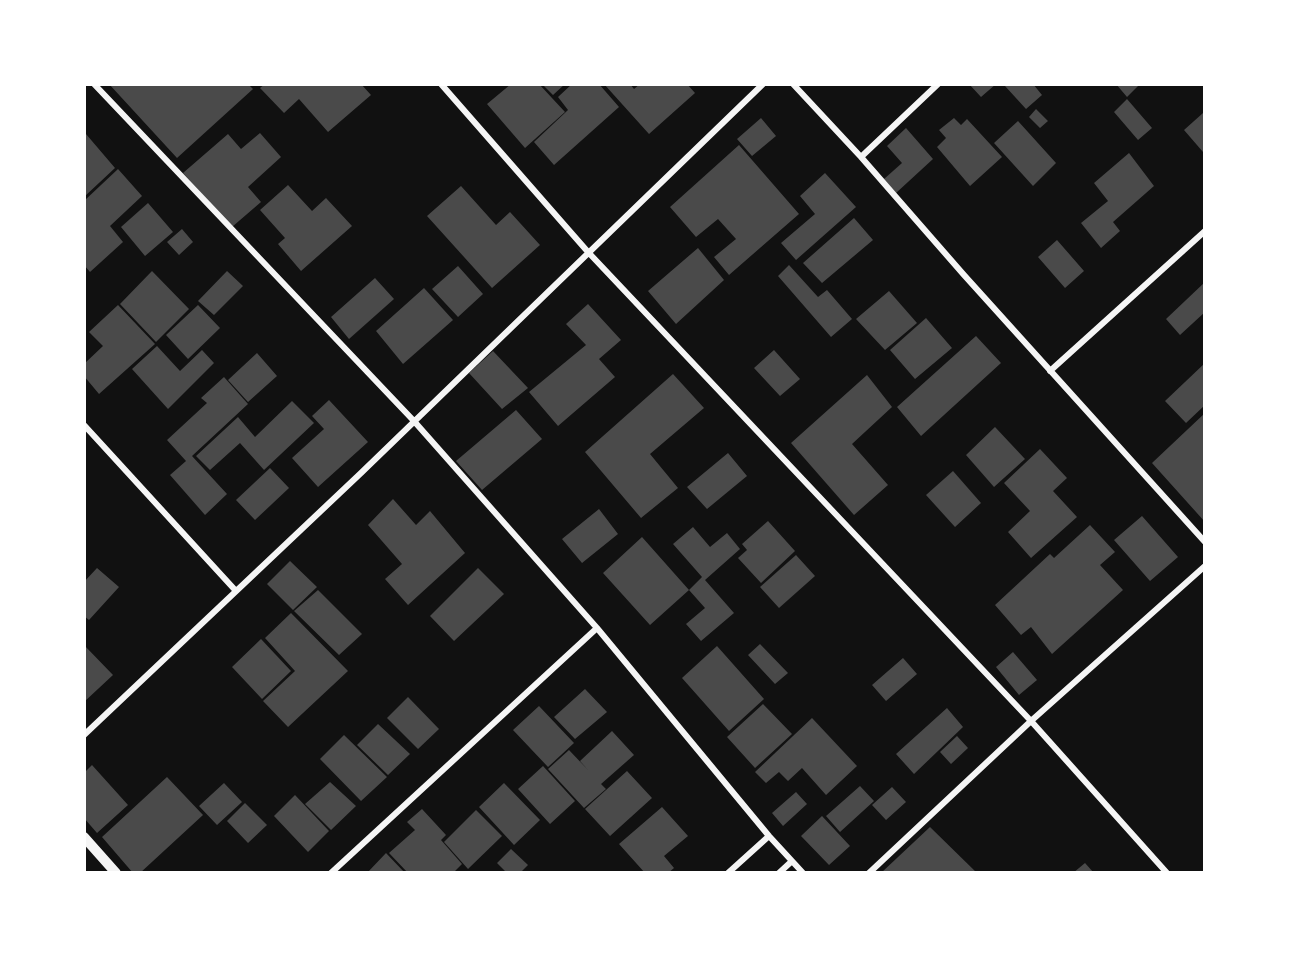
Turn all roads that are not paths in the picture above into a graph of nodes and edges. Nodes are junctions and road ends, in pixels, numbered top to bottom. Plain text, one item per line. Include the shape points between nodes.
1 (94, 84) edge
2 (441, 84) edge
3 (763, 84) edge
4 (793, 84) edge
5 (938, 84) edge
6 (861, 157) junction
7 (1205, 231) edge
8 (588, 252) junction
9 (1050, 370) junction
10 (413, 420) junction
11 (84, 425) edge
12 (1205, 542) edge
13 (1205, 566) edge
14 (236, 591) junction
15 (597, 628) junction
16 (1031, 721) junction
17 (84, 735) edge
18 (769, 836) junction
19 (84, 837) edge
20 (792, 861) junction
21 (116, 873) edge
22 (330, 873) edge
23 (728, 873) edge
24 (779, 873) edge
25 (803, 873) edge
26 (869, 873) edge
27 (1167, 873) edge

1 - 10 street
2 - 8 street
3 - 8 street
4 - 6 street
5 - 6 street
6 - 9 street
7 - 9 street
8 - 10 street
8 - 16 street
9 - 12 street
10 - 14 street
10 - 15 street
11 - 14 street
13 - 16 street
14 - 17 street
15 - 18 street
15 - 22 street
16 - 26 street
16 - 27 street
18 - 20 street
18 - 23 street
19 - 21 street
20 - 24 street
20 - 25 street

